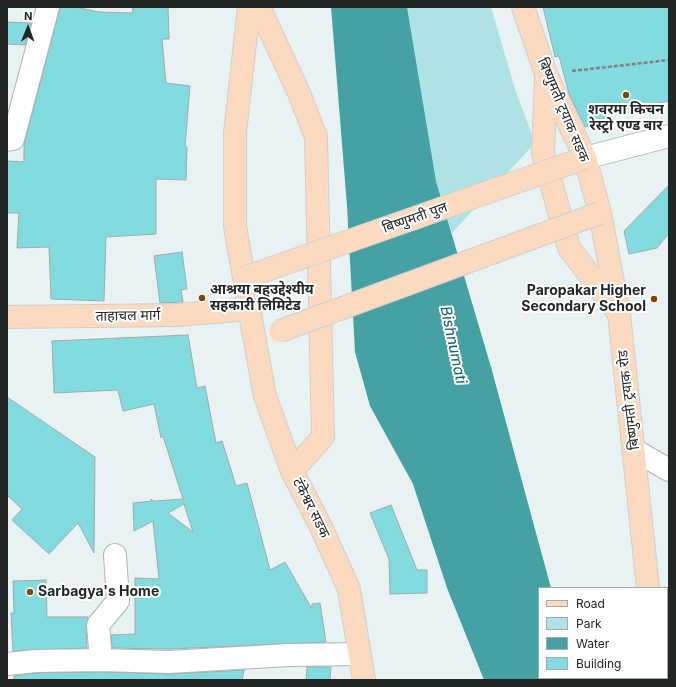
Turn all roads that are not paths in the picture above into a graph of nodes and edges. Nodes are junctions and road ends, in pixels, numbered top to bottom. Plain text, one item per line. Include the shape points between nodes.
1 (48, 7) edge
2 (249, 7) edge
3 (259, 7) edge
4 (523, 7) edge
5 (546, 74) junction
6 (669, 136) edge
7 (7, 140) edge
8 (585, 158) junction
9 (600, 213) junction
10 (244, 278) junction
11 (250, 309) junction
12 (619, 314) junction
13 (7, 317) edge
14 (254, 336) junction
15 (634, 450) junction
16 (669, 470) edge
17 (292, 471) junction
18 (114, 555) dead end
19 (648, 587) edge
20 (359, 654) junction
21 (101, 660) junction
22 (7, 664) edge
23 (364, 680) edge

1 - 7 street via 13,139
2 - 10 main road, टंकेश्वर सडक via 235,133 236,226
3 - 17 main road via 299,93 316,137 323,437
4 - 5 main road, बिष्णुमती ट्रयाक सडक
5 - 8 main road, बिष्णुमती ट्रयाक सडक
5 - 12 main road via 543,153 569,248
6 - 8 street
8 - 9 main road, बिष्णुमती ट्रयाक सडक
8 - 10 main road, बिष्णुमती पुल, bridge
9 - 12 main road, बिष्णुमती ट्रयाक रोड
9 - 14 main road, bridge via 280,331
10 - 11 main road, टंकेश्वर सडक
11 - 13 main road, ताहाचल मार्ग via 176,315
11 - 14 main road, टंकेश्वर सडक
12 - 15 main road, बिष्णुमती ट्रयाक रोड
14 - 17 main road, टंकेश्वर सडक via 265,396
15 - 16 street
15 - 19 main road, बिष्णुमती ट्रयाक रोड
17 - 20 main road, टंकेश्वर सडक via 349,588
18 - 21 street via 118,601 98,625
20 - 21 street via 169,662
20 - 23 main road, टंकेश्वर सडक
21 - 22 street

